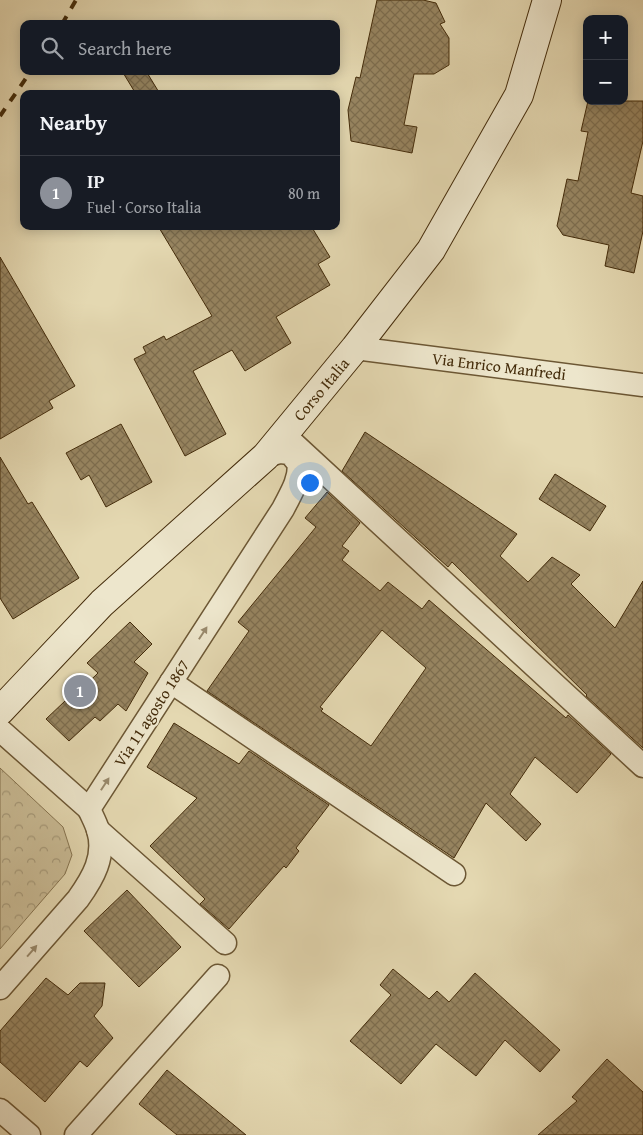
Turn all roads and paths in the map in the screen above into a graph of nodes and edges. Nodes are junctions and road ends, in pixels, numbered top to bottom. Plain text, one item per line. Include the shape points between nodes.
1 (547, 0) edge
2 (355, 348) junction
3 (643, 385) edge
4 (284, 434) junction
5 (266, 456) junction
6 (171, 682) junction
7 (0, 710) edge
8 (0, 730) edge
9 (643, 766) edge
10 (89, 809) junction
11 (98, 830) junction
12 (454, 874) dead end
13 (225, 943) dead end
14 (218, 976) dead end
15 (0, 988) edge
16 (0, 1110) edge
17 (29, 1135) edge
18 (76, 1135) edge

1 - 2 main road, Corso Italia via 519,95 431,250
2 - 3 street, Via Enrico Manfredi
2 - 4 main road, Corso Italia
4 - 5 main road, Corso Italia
4 - 9 street
6 -> 5 street, Via 11 agosto 1867 via 283,509 299,475 299,464 290,453
5 - 7 main road, Corso Italia via 102,603
10 -> 6 street, Via 11 agosto 1867
6 - 12 street
8 - 10 street
10 - 11 street
11 - 13 street
15 -> 11 street via 88,885 99,857
14 - 18 street
16 - 17 street

